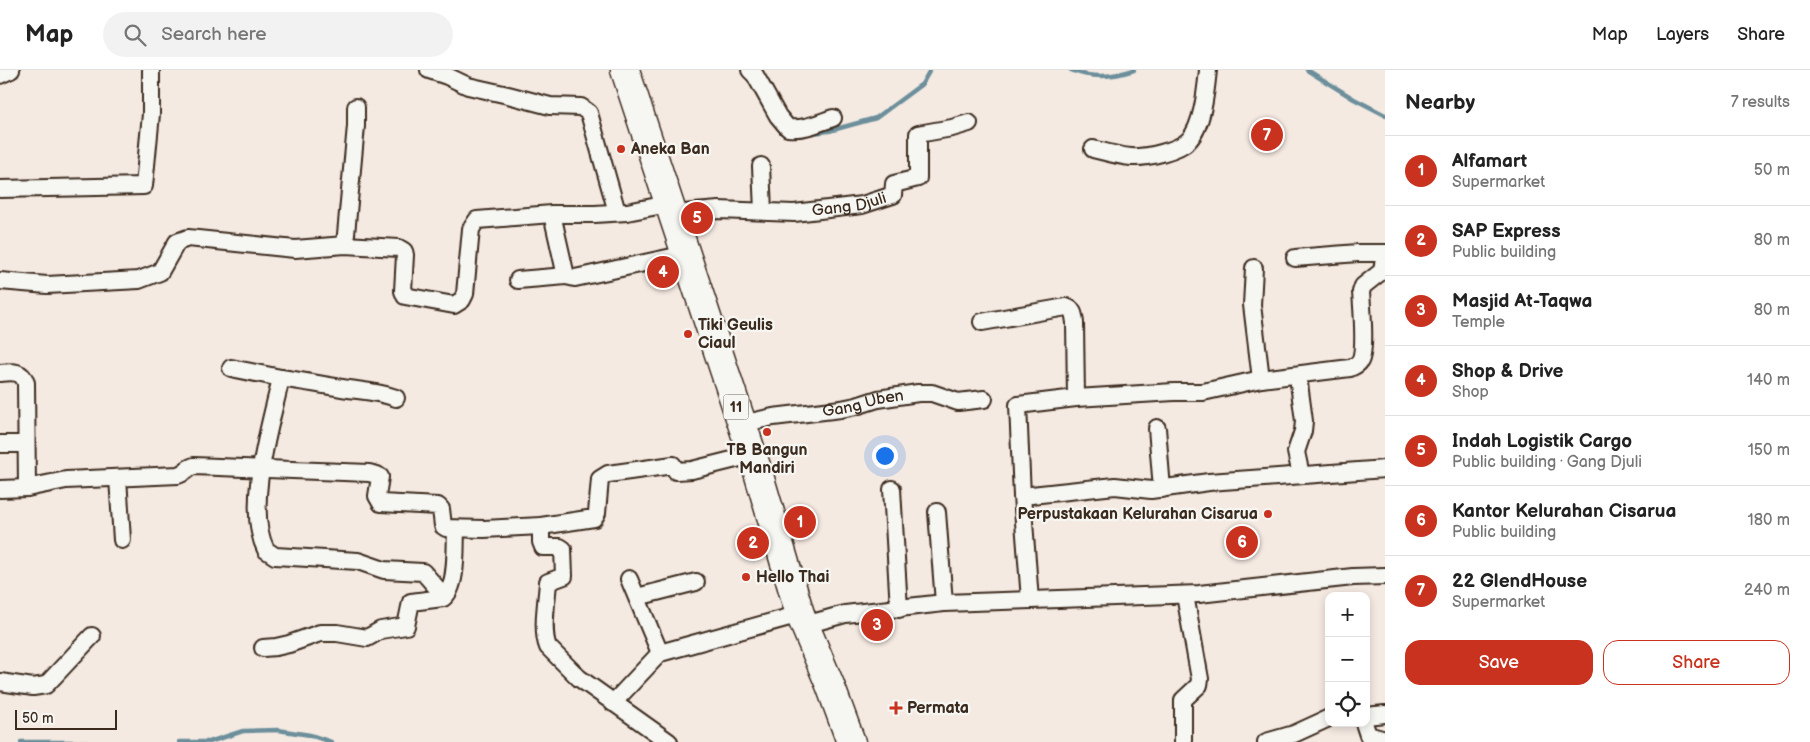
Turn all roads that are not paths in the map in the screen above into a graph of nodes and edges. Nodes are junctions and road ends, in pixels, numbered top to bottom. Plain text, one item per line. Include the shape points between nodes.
1 (11, 70) edge
2 (151, 70) edge
3 (429, 70) edge
4 (624, 70) edge
5 (750, 70) edge
6 (1208, 70) edge
7 (0, 75) edge
8 (356, 107) dead end
9 (833, 118) dead end
10 (969, 123) dead end
11 (1093, 150) dead end
12 (761, 166) dead end
13 (0, 189) edge
14 (670, 209) junction
15 (763, 211) junction
16 (617, 212) junction
17 (552, 214) junction
18 (345, 245) junction
19 (1385, 253) edge
20 (686, 254) junction
21 (1295, 258) dead end
22 (1254, 268) dead end
23 (566, 276) junction
24 (518, 280) dead end
25 (0, 281) edge
26 (982, 322) dead end
27 (231, 368) dead end
28 (0, 373) edge
29 (1298, 376) junction
30 (281, 378) junction
31 (1261, 379) junction
32 (396, 398) dead end
33 (1076, 398) junction
34 (984, 399) dead end
35 (741, 424) junction
36 (1157, 428) dead end
37 (0, 444) edge
38 (26, 444) junction
39 (752, 455) junction
40 (261, 468) junction
41 (1385, 469) edge
42 (1301, 475) junction
43 (118, 478) junction
44 (27, 488) junction
45 (0, 489) edge
46 (892, 489) dead end
47 (1162, 489) junction
48 (1022, 496) junction
49 (937, 512) dead end
50 (541, 526) junction
51 (456, 528) junction
52 (122, 540) dead end
53 (1385, 576) edge
54 (629, 579) dead end
55 (696, 582) dead end
56 (1185, 594) junction
57 (637, 597) junction
58 (443, 598) junction
59 (1030, 600) junction
60 (944, 603) junction
61 (899, 609) junction
62 (802, 620) junction
63 (92, 636) dead end
64 (264, 648) dead end
65 (660, 653) junction
66 (0, 682) edge
67 (613, 703) junction
68 (1385, 714) edge
69 (1370, 716) edge
70 (1325, 720) edge
71 (1365, 727) edge
72 (669, 742) edge
73 (851, 742) edge
74 (1183, 742) edge
75 (1266, 742) edge
76 (1384, 742) edge

1 - 7 street
2 - 13 street via 151,114 144,186
3 - 16 street via 468,86 550,106 585,109 589,113
4 - 14 highway, 11
5 - 9 street via 788,128 809,127
6 - 11 street via 1198,126 1189,140 1174,149 1132,157
8 - 18 street
10 - 15 street, Gang Djuli via 918,134 918,178 894,184 893,195 862,205 794,213
12 - 15 street
14 - 15 street, Gang Djuli
14 - 16 street, Gang Djuli
14 - 20 highway, 11
16 - 17 street, Gang Djuli
17 - 18 street, Gang Djuli via 477,220 471,228 465,294 454,305 405,296 405,256 400,248
17 - 23 street
18 - 25 street via 295,249 188,238 178,242 160,272 139,280 48,285
19 - 21 street
19 - 29 street via 1382,272 1363,286 1361,292 1362,343 1358,364
20 - 23 street via 575,278
20 - 35 highway, 11
22 - 31 street via 1252,305
23 - 24 street
26 - 33 street via 1070,308 1075,323
27 - 30 street
28 - 38 street via 16,372 25,380
29 - 31 street
29 - 42 street via 1304,421 1296,452
30 - 32 street via 384,393
30 - 40 street
31 - 33 street via 1203,392
33 - 48 street via 1018,405
34 - 35 street, Gang Uben via 958,402 932,393 918,393
35 - 39 highway, 11
36 - 47 street
37 - 38 street
38 - 44 street
39 - 50 street via 692,470 676,471 673,465 608,474 600,479 594,518
39 - 62 highway, 11
40 - 43 street via 194,466 178,475
40 - 51 street via 377,475 380,477 377,496 381,502 438,506 442,509 444,528
40 - 58 street via 258,510 264,546 270,554 358,561 384,570 423,572
41 - 42 street
42 - 47 street
43 - 44 street via 66,480
43 - 52 street
44 - 45 street
46 - 61 street
47 - 48 street via 1115,486
48 - 59 street
49 - 60 street
50 - 51 street
50 - 67 street via 543,547 560,546 564,553 564,576 548,582 546,645 579,678
51 - 58 street via 452,582
53 - 56 street
54 - 57 street
55 - 57 street
56 - 59 street
56 - 74 street via 1200,685 1186,696 1183,703
57 - 65 street
58 - 64 street via 411,602 406,626 381,630 370,638 320,633 276,648
59 - 60 street
60 - 61 street
61 - 62 street
62 - 65 street
62 - 73 highway, 11
63 - 66 street via 46,685 33,687
65 - 67 street
67 - 72 street
68 - 69 street
70 - 75 street
71 - 76 street via 1368,735

